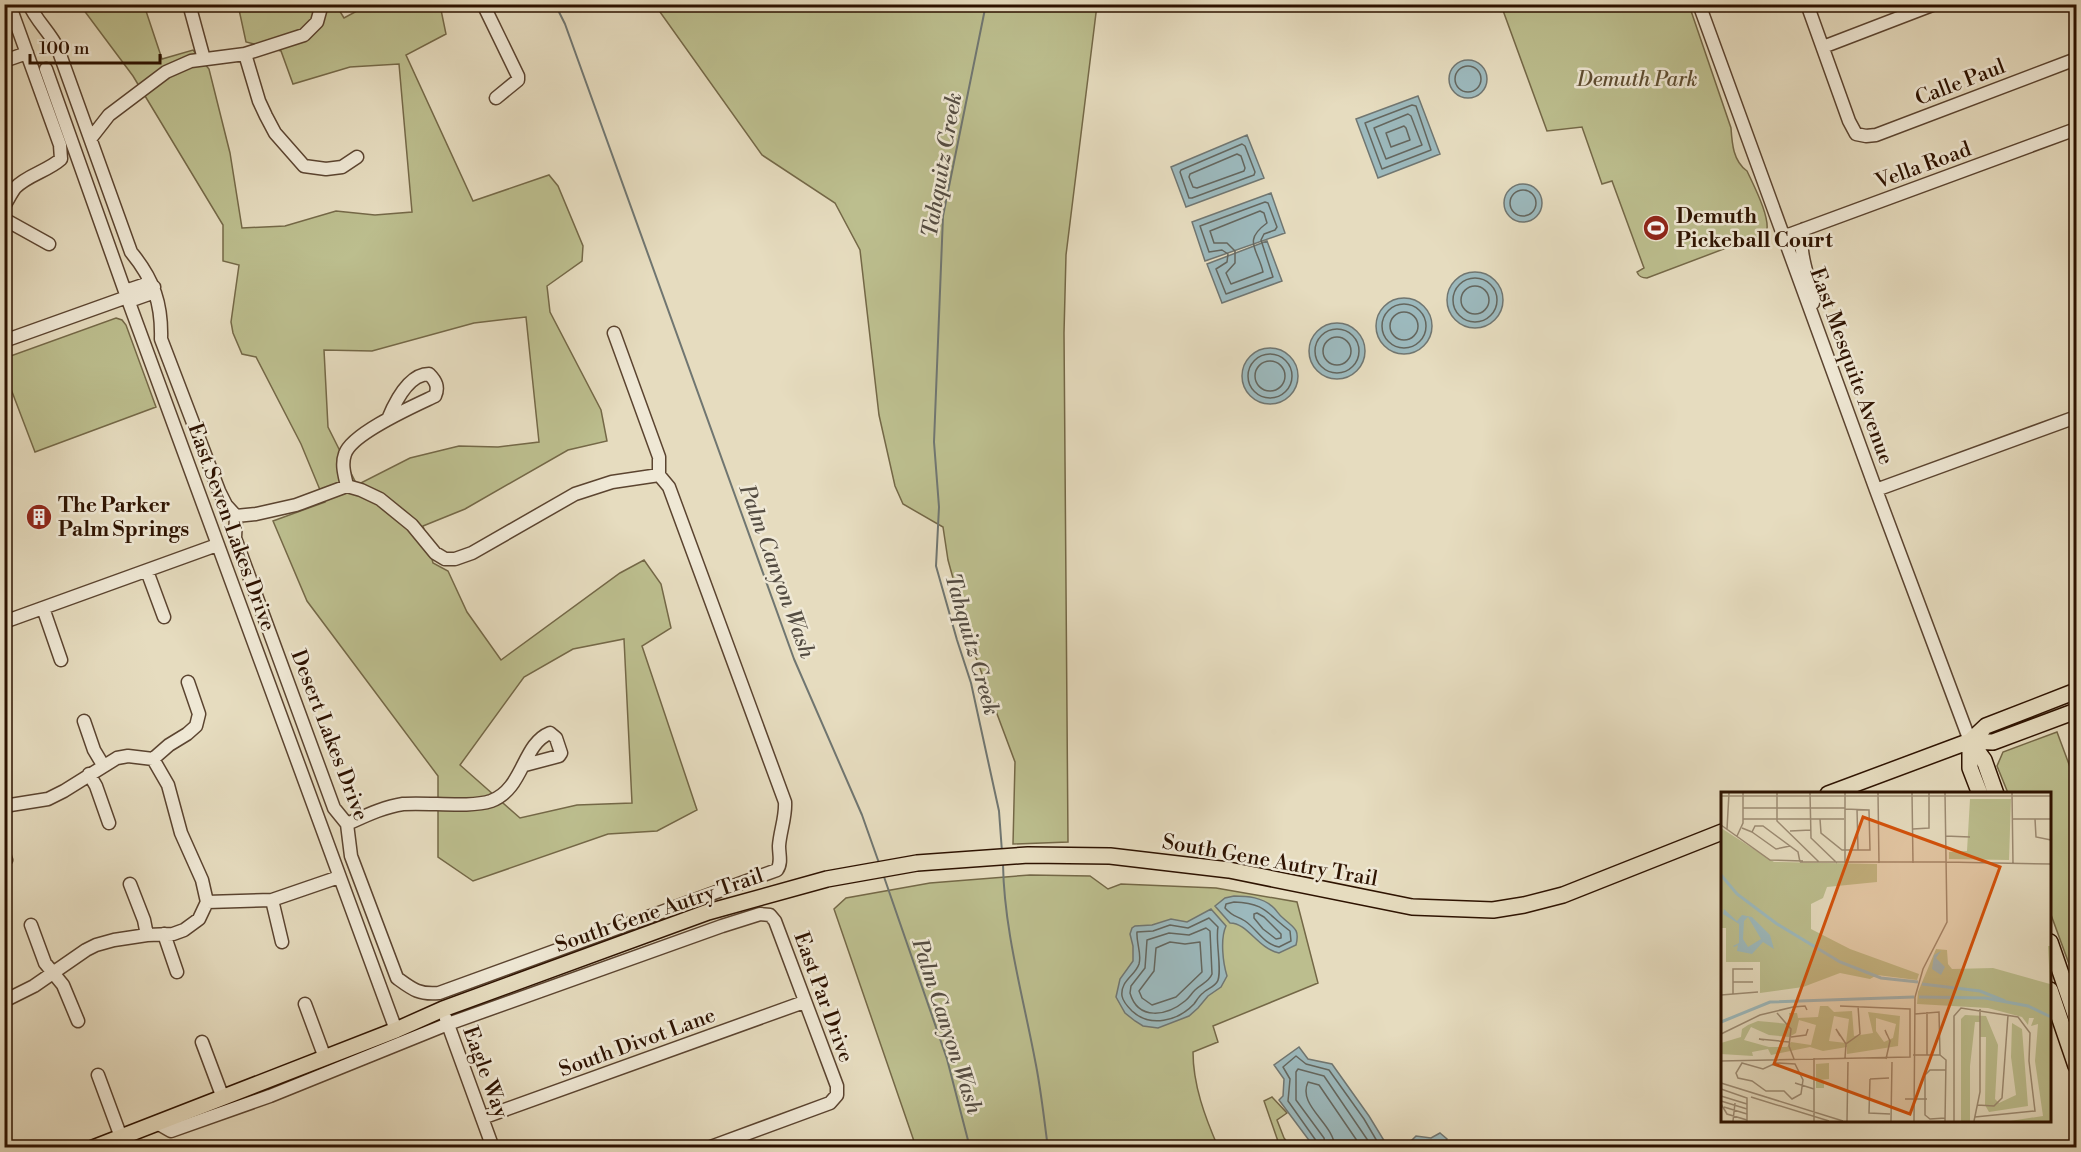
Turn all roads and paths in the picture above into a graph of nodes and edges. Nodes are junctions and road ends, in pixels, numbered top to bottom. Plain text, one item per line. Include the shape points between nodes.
1 (29, 4) edge
2 (189, 4) edge
3 (322, 4) edge
4 (483, 4) edge
5 (1699, 4) edge
6 (1807, 4) edge
7 (1935, 4) edge
8 (4, 5) edge
9 (1822, 46) junction
10 (27, 53) junction
11 (245, 54) junction
12 (204, 59) junction
13 (2076, 59) edge
14 (4, 61) edge
15 (46, 69) dead end
16 (496, 98) dead end
17 (2076, 129) edge
18 (91, 138) junction
19 (357, 157) dead end
20 (4, 206) edge
21 (4, 219) edge
22 (1804, 229) junction
23 (1783, 237) junction
24 (49, 244) dead end
25 (153, 290) junction
26 (131, 298) junction
27 (1814, 319) junction
28 (614, 333) dead end
29 (4, 341) edge
30 (2076, 417) edge
31 (388, 419) dead end
32 (659, 475) junction
33 (347, 486) junction
34 (1876, 490) junction
35 (236, 516) junction
36 (217, 545) junction
37 (147, 571) junction
38 (43, 608) junction
39 (164, 617) dead end
40 (4, 622) edge
41 (61, 660) dead end
42 (188, 682) dead end
43 (2076, 691) edge
44 (2076, 711) edge
45 (84, 721) dead end
46 (1970, 741) junction
47 (153, 759) junction
48 (103, 765) junction
49 (525, 765) dead end
50 (89, 774) junction
51 (1833, 792) edge
52 (1979, 792) edge
53 (1995, 792) edge
54 (4, 806) edge
55 (109, 823) dead end
56 (347, 824) junction
57 (1721, 832) edge
58 (339, 877) junction
59 (130, 884) dead end
60 (272, 900) junction
61 (207, 902) junction
62 (770, 915) joint
63 (31, 926) dead end
64 (164, 934) junction
65 (147, 935) junction
66 (282, 942) dead end
67 (2051, 948) edge
68 (177, 972) dead end
69 (54, 973) junction
70 (2051, 996) edge
71 (4, 1001) edge
72 (804, 1002) junction
73 (305, 1004) dead end
74 (443, 1009) junction
75 (2076, 1017) edge
76 (78, 1021) dead end
77 (448, 1024) junction
78 (396, 1030) junction
79 (202, 1042) dead end
80 (325, 1058) junction
81 (2076, 1066) edge
82 (99, 1075) dead end
83 (223, 1098) junction
84 (482, 1118) junction
85 (157, 1123) junction
86 (4, 1141) edge
87 (123, 1142) edge
88 (7, 1148) edge
89 (93, 1148) edge
90 (493, 1148) edge
91 (708, 1148) edge

1 - 18 street via 58,49
2 - 12 street
3 - 11 street via 317,22 304,35
4 - 16 street via 519,76
5 - 23 street, East Mesquite Avenue
6 - 9 street
7 - 9 street
8 - 10 street via 12,12
9 - 13 street, Calle Paul via 1849,121 1857,134 1866,136
10 - 14 street
10 - 20 street via 60,145 61,159 15,188
11 - 12 street
11 - 19 street via 266,117 304,166 342,167
12 - 18 street via 183,63 166,72 109,115
15 - 26 street, East Seven Lakes Drive
17 - 22 street, Vella Road
18 - 25 street via 131,252 145,269
21 - 24 street
22 - 23 street, Vella Road
22 - 27 street via 1800,241
23 - 27 street, East Mesquite Avenue
25 - 26 street via 149,283 131,289
25 - 35 street via 161,320 161,339 219,491
26 - 29 street
26 - 36 street, East Seven Lakes Drive
27 - 34 street, East Mesquite Avenue
28 - 32 street, Desert Lakes Drive via 659,456
30 - 34 street
31 - 33 street via 345,452
32 - 33 street via 612,482 575,494 455,560 435,553 412,525 380,499
32 - 56 street, Desert Lakes Drive via 669,487 785,802 777,870 439,993 425,994 397,978 351,856
33 - 35 street via 296,505
34 - 46 street, East Mesquite Avenue
35 - 56 street, Desert Lakes Drive via 235,538 334,808
36 - 37 street
36 - 58 street, East Seven Lakes Drive
37 - 38 street
37 - 39 street
38 - 40 street
38 - 41 street
42 - 47 street via 199,714 196,726
43 - 46 main road via 1986,726
44 - 46 main road via 1993,742
45 - 48 street
46 - 51 main road
46 - 52 main road via 1970,768
46 - 53 main road via 1984,760
47 - 48 street via 128,756
47 - 61 street via 168,784 181,833 202,880
48 - 50 street
49 - 56 street via 504,794 490,801 405,804 387,807
50 - 54 street via 48,799
50 - 55 street
57 - 74 main road, South Gene Autry Trail via 1563,895 1493,910 1412,907 1229,870 1110,856 991,856 916,863 827,879 708,912
58 - 60 street
58 - 78 street, East Seven Lakes Drive
59 - 65 street
60 - 61 street
60 - 66 street
61 - 64 street via 199,919 184,930
62 - 72 street, East Par Drive
62 - 77 street, South Gene Autry Trail via 760,914 722,926
63 - 69 street via 45,963
64 - 65 street
64 - 68 street
65 - 69 street via 96,945
67 - 75 main road
69 - 71 street
69 - 76 street via 68,994
70 - 81 main road
72 - 84 street, South Divot Lane
72 - 91 street, East Par Drive via 837,1086 837,1095 830,1103
73 - 80 street
74 - 77 street, Eagle Way
74 - 78 main road, South Gene Autry Trail
77 - 84 street, Eagle Way
77 - 85 street, South Gene Autry Trail via 270,1096 171,1131
78 - 80 main road, South Gene Autry Trail
79 - 83 street
80 - 83 main road, South Gene Autry Trail
82 - 87 street
83 - 85 main road, South Gene Autry Trail
84 - 90 street, Eagle Way
85 - 87 main road, South Gene Autry Trail
86 - 88 street
87 - 89 main road, South Gene Autry Trail

